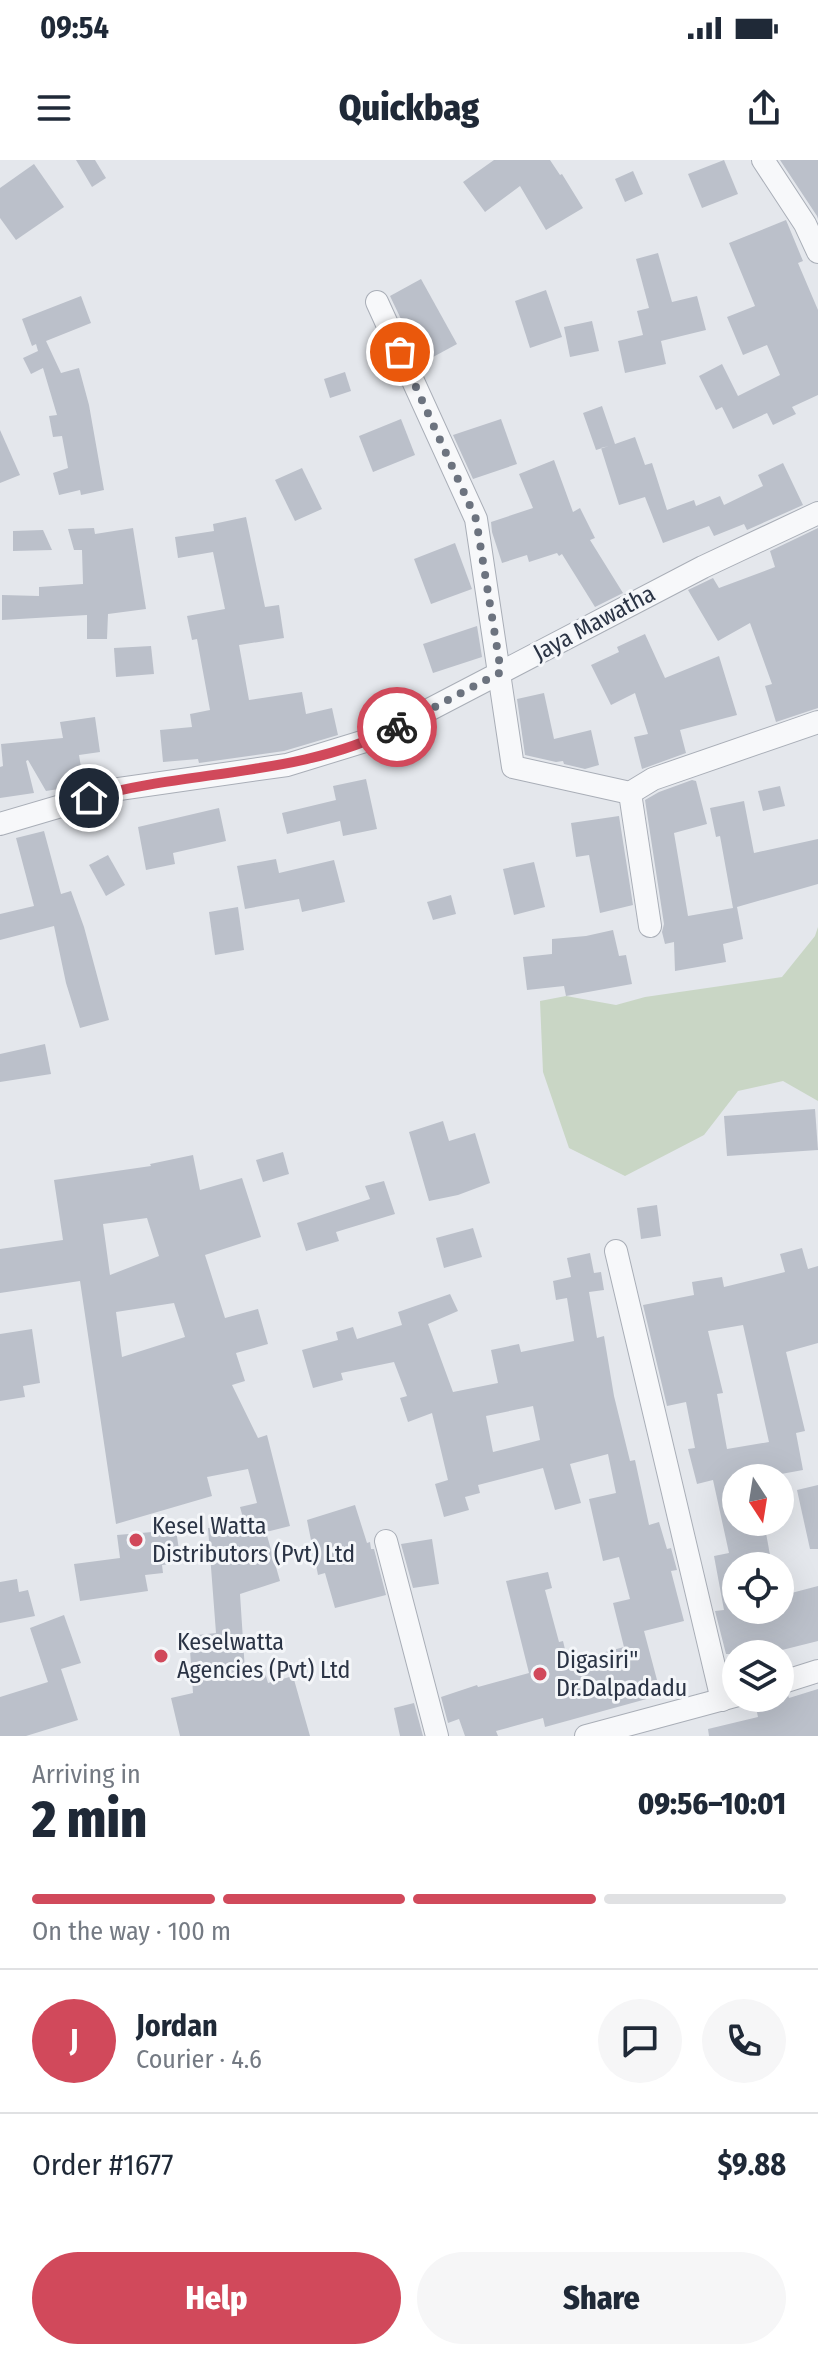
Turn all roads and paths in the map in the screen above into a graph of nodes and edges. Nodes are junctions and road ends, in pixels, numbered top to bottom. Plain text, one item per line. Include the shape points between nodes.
1 (763, 160) edge
2 (818, 252) edge
3 (377, 302) dead end
4 (818, 513) edge
5 (501, 672) junction
6 (818, 722) edge
7 (630, 793) junction
8 (0, 824) edge
9 (650, 926) dead end
10 (616, 1251) dead end
11 (386, 1541) dead end
12 (722, 1670) edge
13 (818, 1671) edge
14 (794, 1679) edge
15 (722, 1700) edge
16 (437, 1736) edge
17 (586, 1736) edge

1 - 2 street
3 - 5 street via 476,519
4 - 5 street, Jaya Mawatha
5 - 7 street via 513,767
5 - 8 street, Jaya Mawatha via 375,738 287,765 119,789
6 - 7 street via 653,779
7 - 9 street
10 - 12 street
11 - 16 street
13 - 14 street
15 - 17 street

